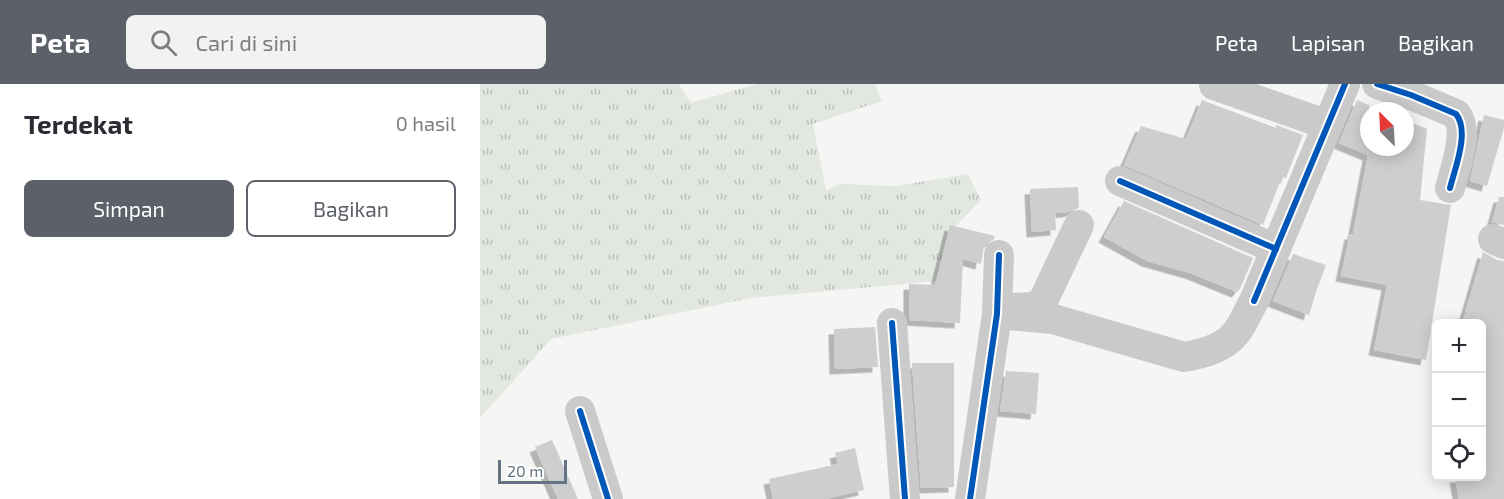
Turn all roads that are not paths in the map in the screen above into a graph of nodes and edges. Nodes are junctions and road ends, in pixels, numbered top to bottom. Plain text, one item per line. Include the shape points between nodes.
1 (1345, 84) edge
2 (1377, 84) edge
3 (1215, 85) edge
4 (1413, 89) edge
5 (1328, 125) junction
6 (1120, 181) dead end
7 (1450, 188) dead end
8 (1079, 225) dead end
9 (1276, 249) junction
10 (999, 255) dead end
11 (996, 311) junction
12 (892, 323) dead end
13 (580, 411) dead end
14 (608, 499) edge
15 (905, 499) edge
16 (970, 499) edge

1 - 5 street
2 - 4 street
3 - 5 street
4 - 7 street via 1461,119 1462,135
5 - 9 street
6 - 9 street
8 - 11 street via 1042,303
9 - 11 street via 1235,334 1200,354 1184,357 1053,319
10 - 11 street
11 - 16 street
12 - 15 street
13 - 14 street

